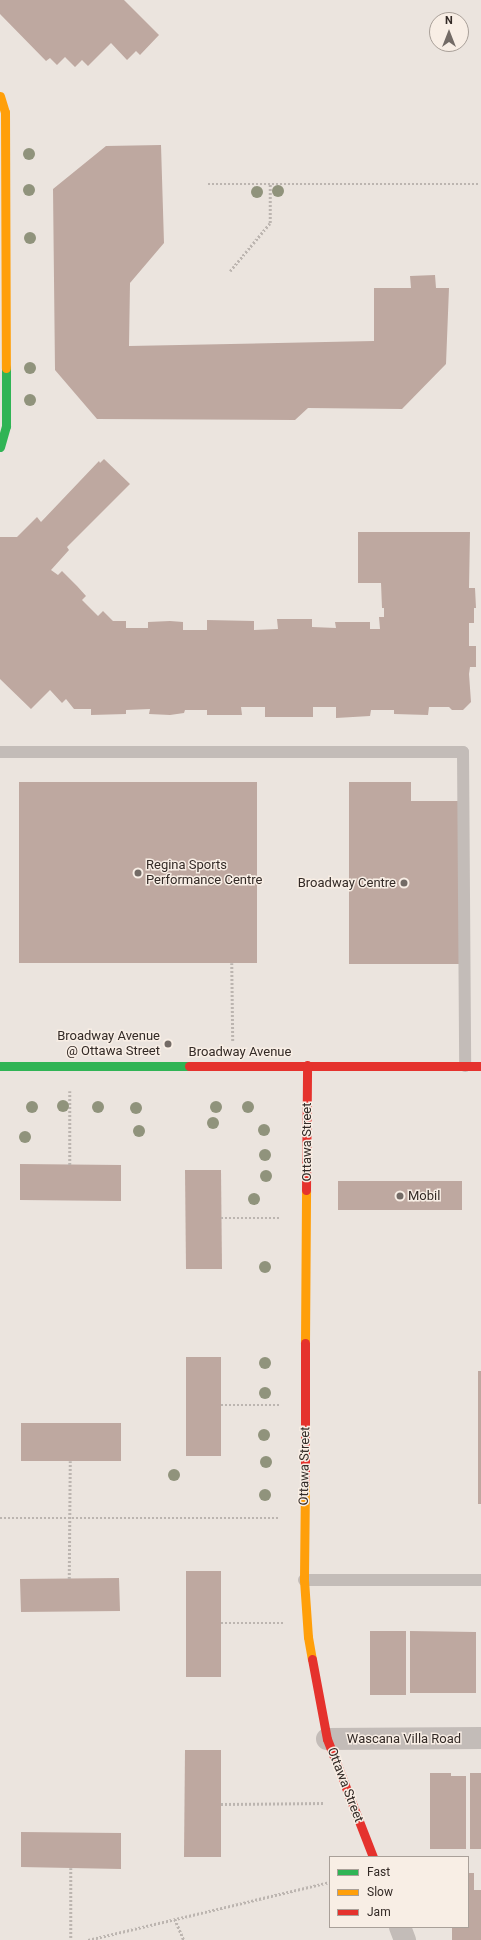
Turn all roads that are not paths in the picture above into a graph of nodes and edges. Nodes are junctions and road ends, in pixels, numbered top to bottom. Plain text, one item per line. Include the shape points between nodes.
1 (0, 96) edge
2 (3, 305) edge
3 (0, 447) edge
4 (0, 752) edge
5 (307, 1065) junction
6 (0, 1066) edge
7 (465, 1066) junction
8 (481, 1066) edge
9 (304, 1580) junction
10 (481, 1580) edge
11 (481, 1738) edge
12 (327, 1739) junction
13 (373, 1856) edge
14 (400, 1928) edge
15 (405, 1940) edge

1 - 2 street via 5,112
2 - 3 street via 6,426
4 - 7 lane via 463,752
5 - 6 street, Broadway Avenue
5 - 7 street, Broadway Avenue
5 - 9 street, Ottawa Street
7 - 8 street, Broadway Avenue
9 - 10 lane
9 - 12 street, Ottawa Street via 307,1622
11 - 12 street, Wascana Villa Road
12 - 13 street, Ottawa Street
14 - 15 street

